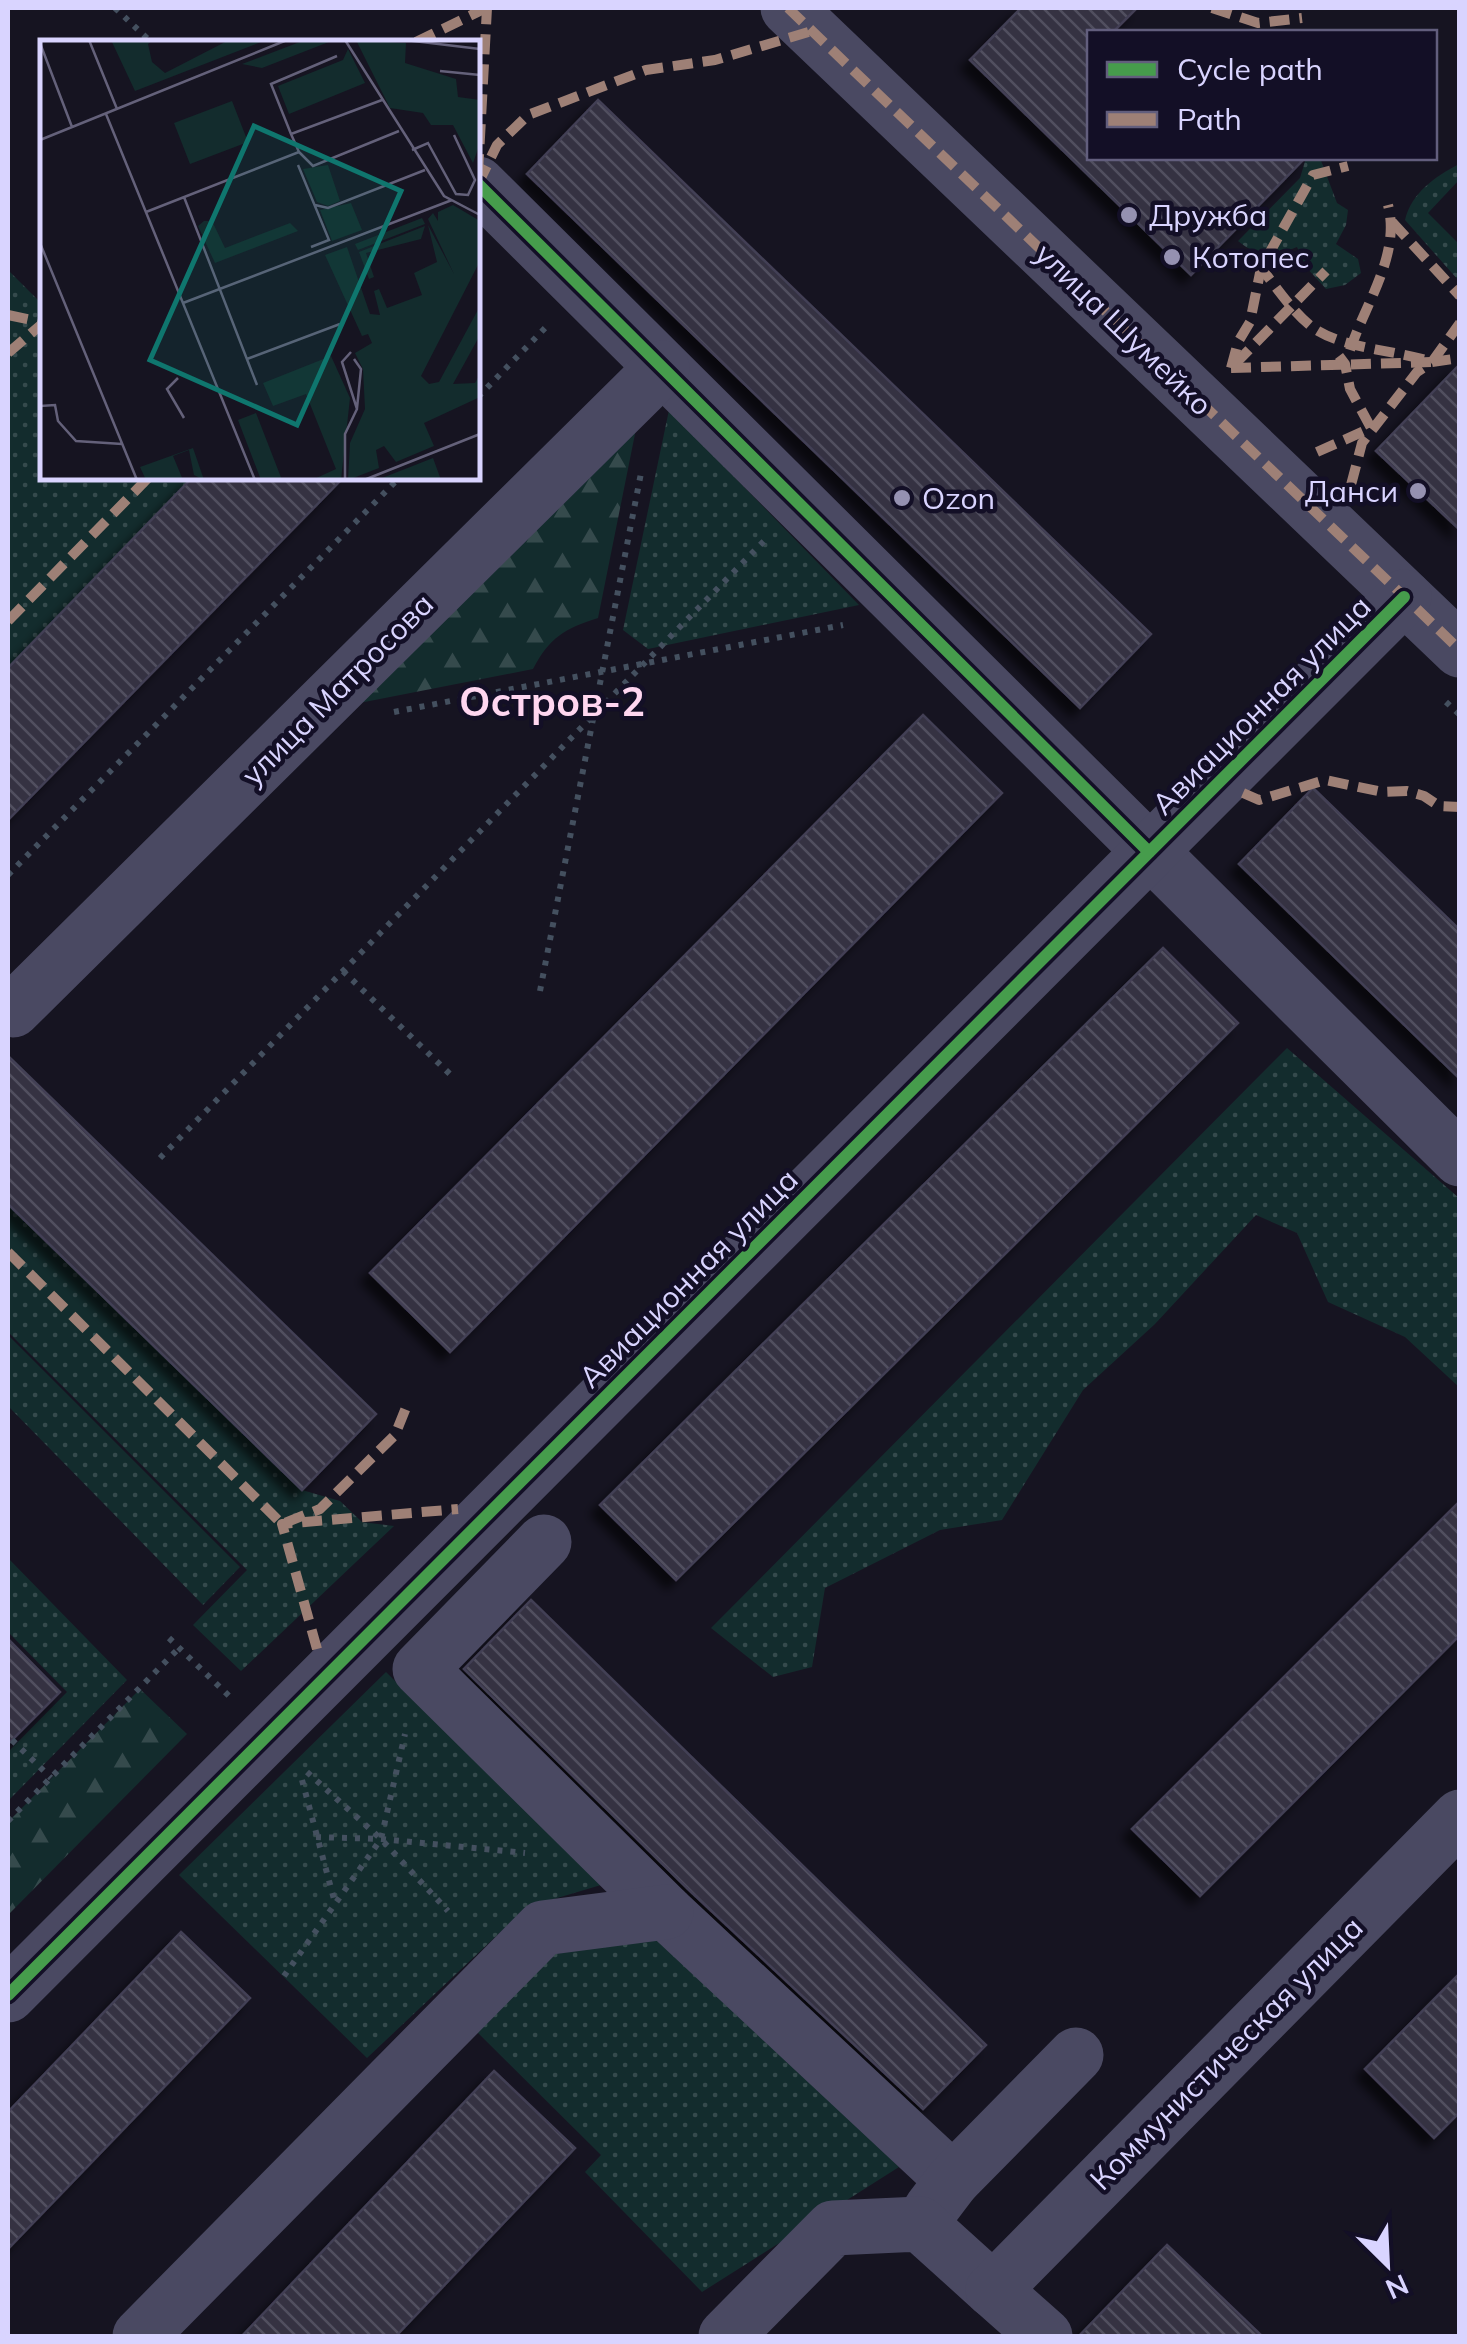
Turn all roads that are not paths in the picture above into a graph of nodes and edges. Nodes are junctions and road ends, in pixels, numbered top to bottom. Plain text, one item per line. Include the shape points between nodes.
1 (788, 8) edge
2 (480, 186) edge
3 (662, 368) junction
4 (1404, 597) junction
5 (1460, 650) edge
6 (1150, 852) junction
7 (13, 1010) dead end
8 (1460, 1158) edge
9 (544, 1542) dead end
10 (1460, 1817) edge
11 (666, 1912) junction
12 (8, 1994) edge
13 (1076, 2055) dead end
14 (953, 2180) junction
15 (920, 2224) junction
16 (993, 2290) junction
17 (140, 2336) edge
18 (726, 2336) edge
19 (1045, 2336) edge

1 - 4 street, улица Шумейко
2 - 3 street
3 - 6 street
3 - 7 street, улица Матросова
4 - 5 street, улица Шумейко
4 - 6 street, Авиационная улица
6 - 8 street
6 - 12 street, Авиационная улица
9 - 11 street via 420,1669
10 - 16 street, Коммунистическая улица
11 - 14 street
11 - 17 street via 543,1928
13 - 14 street
14 - 15 street
15 - 16 street
15 - 18 street via 833,2228
16 - 19 street

